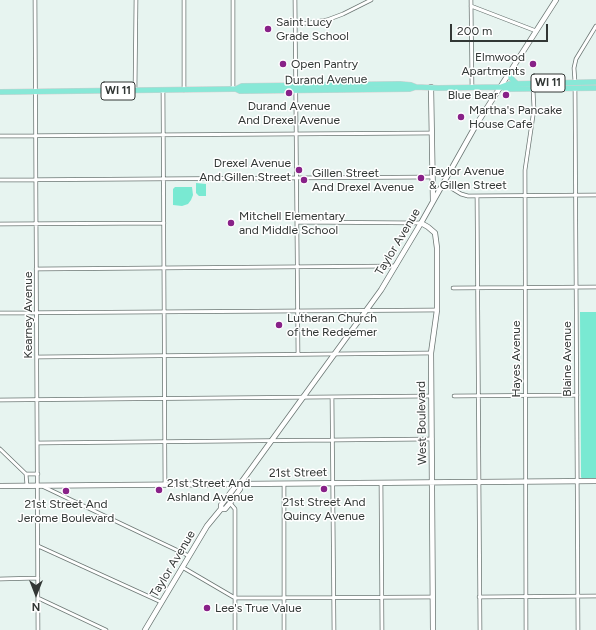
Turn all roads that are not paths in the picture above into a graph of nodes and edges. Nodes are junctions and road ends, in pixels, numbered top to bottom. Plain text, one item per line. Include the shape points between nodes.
1 (35, 0) edge
2 (136, 0) edge
3 (184, 0) edge
4 (233, 0) edge
5 (295, 0) edge
6 (371, 0) edge
7 (471, 0) edge
8 (556, 0) edge
9 (471, 6) junction
10 (295, 24) junction
11 (596, 26) edge
12 (536, 31) junction
13 (510, 72) junction
14 (596, 82) edge
15 (516, 83) junction
16 (501, 86) junction
17 (575, 86) junction
18 (431, 87) junction
19 (472, 87) junction
20 (296, 88) junction
21 (596, 88) edge
22 (235, 89) junction
23 (533, 89) junction
24 (164, 90) junction
25 (184, 90) junction
26 (135, 91) junction
27 (0, 92) edge
28 (35, 92) junction
29 (296, 133) junction
30 (431, 133) junction
31 (164, 134) junction
32 (0, 136) edge
33 (36, 136) junction
34 (432, 177) junction
35 (296, 178) junction
36 (164, 179) junction
37 (0, 180) edge
38 (36, 180) junction
39 (443, 184) junction
40 (525, 195) junction
41 (576, 195) junction
42 (596, 195) edge
43 (477, 196) junction
44 (433, 203) junction
45 (297, 222) junction
46 (164, 223) junction
47 (421, 223) junction
48 (0, 224) edge
49 (36, 224) junction
50 (297, 266) junction
51 (396, 266) junction
52 (164, 268) junction
53 (36, 269) junction
54 (525, 287) junction
55 (576, 287) junction
56 (596, 287) edge
57 (454, 288) dead end
58 (479, 288) junction
59 (366, 310) junction
60 (437, 310) junction
61 (297, 311) junction
62 (164, 312) junction
63 (37, 313) junction
64 (0, 314) edge
65 (431, 353) junction
66 (298, 354) junction
67 (334, 354) junction
68 (165, 356) junction
69 (37, 357) junction
70 (577, 395) junction
71 (432, 396) junction
72 (454, 396) dead end
73 (479, 396) junction
74 (525, 396) junction
75 (303, 397) junction
76 (332, 397) junction
77 (165, 399) junction
78 (0, 400) edge
79 (37, 400) junction
80 (432, 439) junction
81 (332, 440) junction
82 (271, 441) junction
83 (165, 442) junction
84 (37, 443) junction
85 (0, 449) edge
86 (26, 474) junction
87 (38, 474) junction
88 (577, 481) junction
89 (596, 481) edge
90 (480, 482) junction
91 (526, 482) junction
92 (332, 483) junction
93 (381, 483) junction
94 (433, 483) junction
95 (240, 484) junction
96 (284, 484) junction
97 (165, 485) junction
98 (0, 486) edge
99 (28, 486) junction
100 (40, 486) junction
101 (230, 503) junction
102 (221, 510) junction
103 (38, 546) junction
104 (189, 556) junction
105 (182, 567) junction
106 (38, 578) junction
107 (0, 579) edge
108 (526, 596) junction
109 (578, 596) junction
110 (596, 596) edge
111 (382, 597) junction
112 (432, 597) junction
113 (480, 597) junction
114 (38, 598) junction
115 (235, 598) junction
116 (284, 598) junction
117 (333, 598) junction
118 (161, 602) junction
119 (38, 630) edge
120 (106, 630) edge
121 (145, 630) edge
122 (236, 630) edge
123 (284, 630) edge
124 (334, 630) edge
125 (382, 630) edge
126 (433, 630) edge
127 (480, 630) edge
128 (526, 630) edge
129 (578, 630) edge

1 - 28 street, Kearney Avenue
2 - 26 street
3 - 25 street
4 - 22 street
5 - 10 street
6 - 10 street via 331,19
7 - 9 street
8 - 12 street, Taylor Avenue
9 - 12 street
9 - 19 street
10 - 20 street
11 - 17 street, Blaine Avenue via 576,59
12 - 13 street, Taylor Avenue
13 - 15 main road
13 - 16 street, Taylor Avenue
14 - 17 main road, Durand Avenue / WI 11
15 - 16 main road, Durand Avenue / WI 11
15 - 17 main road, Durand Avenue / WI 11
16 - 19 main road, Durand Avenue / WI 11
16 - 23 main road, Durand Avenue / WI 11 via 507,89
16 - 39 street, Taylor Avenue
17 - 21 main road, Durand Avenue / WI 11
17 - 23 main road, Durand Avenue / WI 11
17 - 41 street, Blaine Avenue
18 - 19 main road, Durand Avenue / WI 11
18 - 20 main road, Durand Avenue / WI 11 via 400,84
18 - 30 street
20 - 22 main road, Durand Avenue / WI 11 via 240,86
20 - 29 street
22 - 25 main road, Durand Avenue / WI 11
23 - 40 street, Hayes Avenue via 534,109 525,170
24 - 25 main road, Durand Avenue / WI 11
24 - 26 main road, Durand Avenue / WI 11
24 - 31 street
26 - 28 main road, Durand Avenue / WI 11
27 - 28 main road, Durand Avenue / WI 11
28 - 33 street, Kearney Avenue
29 - 30 street
29 - 31 street
29 - 35 street
30 - 34 street
31 - 33 street
31 - 36 street
32 - 33 street
33 - 38 street, Kearney Avenue
34 - 35 street
34 - 44 street
35 - 36 street
35 - 45 street
36 - 38 street
36 - 46 street
37 - 38 street
38 - 49 street, Kearney Avenue
39 - 43 street via 464,195
39 - 44 street, Taylor Avenue
40 - 41 street
40 - 43 street
40 - 54 street, Hayes Avenue
41 - 42 street
41 - 55 street, Blaine Avenue
43 - 58 street
44 - 47 street, Taylor Avenue
45 - 47 street
45 - 50 street
46 - 49 street
46 - 52 street
47 - 51 street, Taylor Avenue
47 - 60 street, West Boulevard via 432,230 436,239
48 - 49 street
49 - 53 street, Kearney Avenue
50 - 51 street
50 - 52 street
50 - 61 street
51 - 59 street, Taylor Avenue
52 - 53 street
52 - 62 street
53 - 63 street, Kearney Avenue
54 - 55 street
54 - 58 street
54 - 74 street, Hayes Avenue
55 - 56 street
55 - 70 street, Blaine Avenue
57 - 58 street
58 - 73 street
59 - 60 street
59 - 61 street
59 - 67 street, Taylor Avenue
60 - 65 street, West Boulevard
61 - 62 street
61 - 66 street
62 - 63 street
62 - 68 street
63 - 64 street
63 - 69 street, Kearney Avenue
65 - 67 street
65 - 71 street, West Boulevard
66 - 67 street
66 - 68 street
67 - 75 street, Taylor Avenue
68 - 69 street
68 - 77 street
69 - 79 street, Kearney Avenue
70 - 74 street
70 - 88 street, Blaine Avenue
71 - 76 street
71 - 80 street, West Boulevard
72 - 73 street
73 - 74 street
73 - 90 street
74 - 91 street, Hayes Avenue
75 - 76 street
75 - 77 street
75 - 82 street, Taylor Avenue
76 - 81 street
77 - 79 street
77 - 83 street
78 - 79 street
79 - 84 street, Kearney Avenue
80 - 81 street
80 - 94 street, West Boulevard
81 - 82 street
81 - 92 street
82 - 83 street
82 - 95 street, Taylor Avenue
83 - 84 street
83 - 97 street
84 - 87 street, Kearney Avenue
85 - 86 street
86 - 87 street
86 - 99 street
87 - 100 street, Kearney Avenue
88 - 89 street, 21st Street
88 - 91 street, 21st Street
88 - 109 street, Blaine Avenue
90 - 91 street, 21st Street
90 - 94 street, 21st Street
90 - 113 street
91 - 108 street, Hayes Avenue
92 - 93 street, 21st Street
92 - 96 street, 21st Street
92 - 117 street
93 - 94 street, 21st Street
93 - 111 street
94 - 112 street, West Boulevard
95 - 96 street, 21st Street
95 - 97 street, 21st Street
95 - 101 street, Taylor Avenue via 240,489
95 - 102 street, Taylor Avenue via 221,505
96 - 116 street
97 - 100 street, 21st Street
98 - 99 street, 21st Street
99 - 100 street, 21st Street
100 - 103 street, Kearney Avenue
100 - 104 street
101 - 102 street, Taylor Avenue
101 - 115 street via 235,509
102 - 104 street, Taylor Avenue via 207,526
103 - 106 street, Kearney Avenue
103 - 118 street
104 - 105 street, Taylor Avenue
105 - 115 street
105 - 118 street, Taylor Avenue
106 - 107 street
106 - 114 street, Kearney Avenue
108 - 109 street
108 - 113 street
108 - 128 street, Hayes Avenue
109 - 110 street
109 - 129 street, Blaine Avenue
111 - 112 street
111 - 117 street
111 - 125 street
112 - 126 street, West Boulevard
113 - 127 street
114 - 119 street, Kearney Avenue
114 - 120 street
115 - 116 street
115 - 122 street
116 - 117 street
116 - 123 street
117 - 124 street
118 - 121 street, Taylor Avenue

